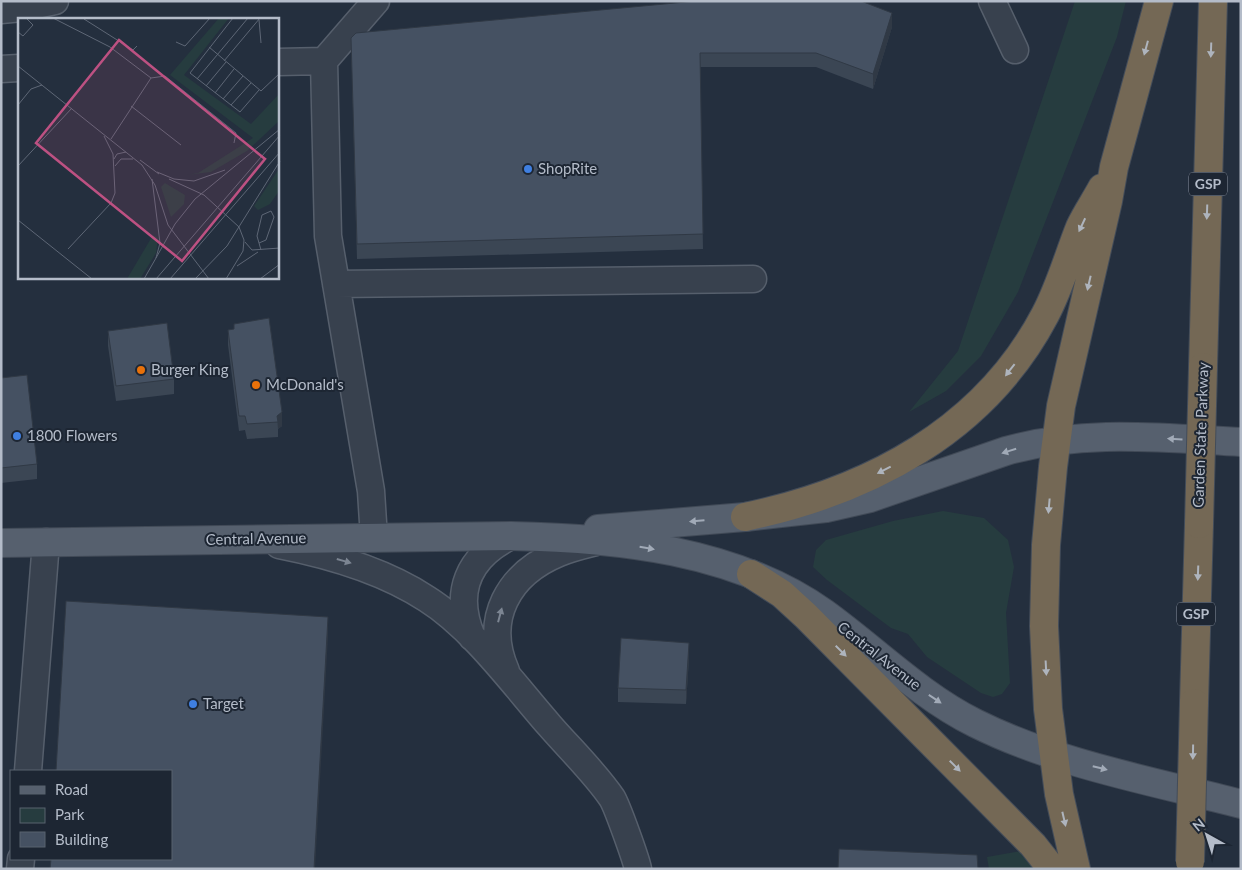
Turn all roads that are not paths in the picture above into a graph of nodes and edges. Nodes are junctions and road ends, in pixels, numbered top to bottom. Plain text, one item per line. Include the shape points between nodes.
1 (55, 1) edge
2 (376, 1) edge
3 (992, 1) edge
4 (1159, 1) edge
5 (1213, 1) edge
6 (12, 9) edge
7 (1015, 50) dead end
8 (324, 61) junction
9 (279, 62) edge
10 (1, 68) edge
11 (18, 68) edge
12 (1114, 167) junction
13 (753, 280) dead end
14 (336, 284) junction
15 (1056, 440) junction
16 (1241, 442) edge
17 (745, 517) junction
18 (512, 536) junction
19 (374, 538) junction
20 (245, 539) junction
21 (603, 541) junction
22 (46, 542) junction
23 (1, 543) edge
24 (751, 574) junction
25 (472, 638) junction
26 (509, 678) junction
27 (1053, 754) junction
28 (28, 770) edge
29 (1241, 804) edge
30 (1190, 865) edge
31 (638, 869) edge
32 (1052, 869) edge
33 (1076, 869) edge

1 - 6 lane
2 - 8 lane
3 - 7 lane
4 -> 12 highway
5 -> 30 highway, Garden State Parkway / GSP, bridge
8 - 9 lane
8 - 14 lane via 328,236
10 - 11 lane
12 -> 15 highway
12 -> 17 highway via 1081,226 1045,315 1010,370 985,398 939,437 883,471 816,499
13 - 14 lane
14 - 19 lane via 370,491
16 -> 15 main road, Central Avenue via 1125,437
15 -> 17 main road, Central Avenue via 1006,451 855,502
15 -> 27 highway via 1044,584 1047,700
17 -> 18 main road, Central Avenue
18 - 19 main road, Central Avenue
18 - 21 main road, Central Avenue
18 - 25 lane via 487,550 470,574 464,605
19 - 20 main road, Central Avenue
20 - 22 main road, Central Avenue
20 -> 25 lane via 326,556 379,574 442,609
21 -> 24 main road, Central Avenue via 691,556
26 -> 21 lane via 499,652 497,626 505,598 514,585 540,562 559,553
22 - 23 main road, Central Avenue
22 - 28 lane
24 -> 27 main road, Central Avenue via 787,590 824,614 953,711 1022,744
24 -> 32 highway via 782,594 806,616 1033,845
25 - 26 lane
26 - 31 lane via 613,799
27 -> 29 main road, Central Avenue
27 -> 33 highway

